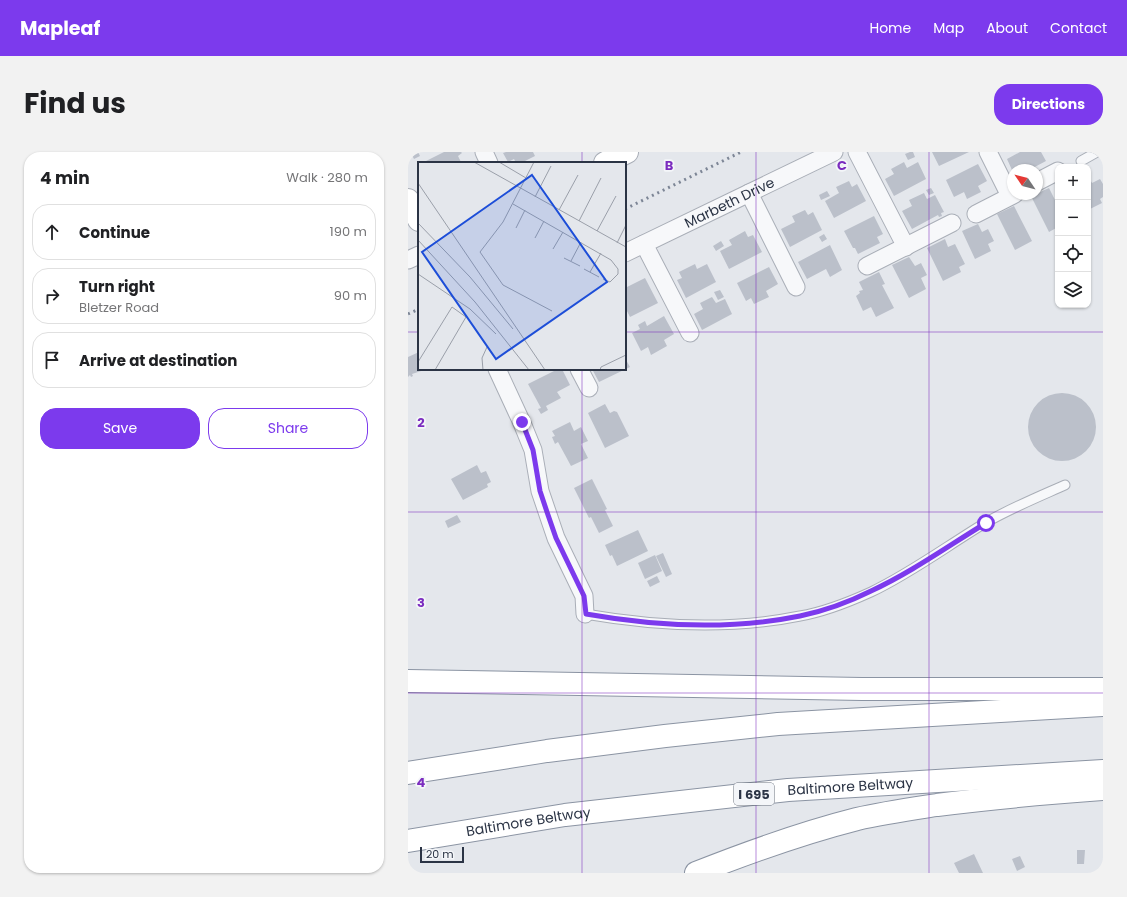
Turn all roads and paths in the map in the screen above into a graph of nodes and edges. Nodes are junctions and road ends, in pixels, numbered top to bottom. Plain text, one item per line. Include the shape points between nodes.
1 (484, 152) edge
2 (627, 152) edge
3 (834, 152) edge
4 (857, 152) edge
5 (988, 152) edge
6 (1097, 152) edge
7 (1081, 161) dead end
8 (489, 162) edge
9 (607, 162) edge
10 (1055, 173) edge
11 (1043, 179) edge
12 (1007, 185) edge
13 (749, 193) junction
14 (1007, 198) edge
15 (408, 200) edge
16 (976, 214) dead end
17 (418, 218) edge
18 (952, 223) dead end
19 (644, 244) junction
20 (906, 247) junction
21 (626, 253) edge
22 (418, 255) edge
23 (408, 260) edge
24 (867, 266) dead end
25 (796, 287) dead end
26 (690, 333) dead end
27 (497, 370) edge
28 (580, 370) edge
29 (589, 388) dead end
30 (1065, 485) dead end
31 (586, 614) joint
32 (408, 681) edge
33 (1103, 689) edge
34 (1103, 705) edge
35 (1103, 771) edge
36 (408, 773) edge
37 (1103, 788) edge
38 (408, 841) edge
39 (696, 873) edge

1 - 8 street
2 - 9 main road
3 - 13 street, Marbeth Drive
4 - 20 street
5 - 12 street
6 - 7 lane
10 - 11 street
13 - 19 street, Marbeth Drive
13 - 25 street
14 - 16 street
15 - 17 main road
18 - 20 street
19 - 21 street, Marbeth Drive
19 - 26 street
20 - 24 street
22 - 23 street
27 - 31 street via 533,450 542,498 556,538 584,596
28 - 29 street
30 - 31 lane via 1016,506 871,592 839,605 800,616 717,625 624,620
32 - 33 main road via 862,689
34 - 36 main road via 778,724 547,751
35 - 38 main road, Baltimore Beltway / I 695 via 788,790 565,815
37 - 39 main road via 971,801 858,819 746,853

